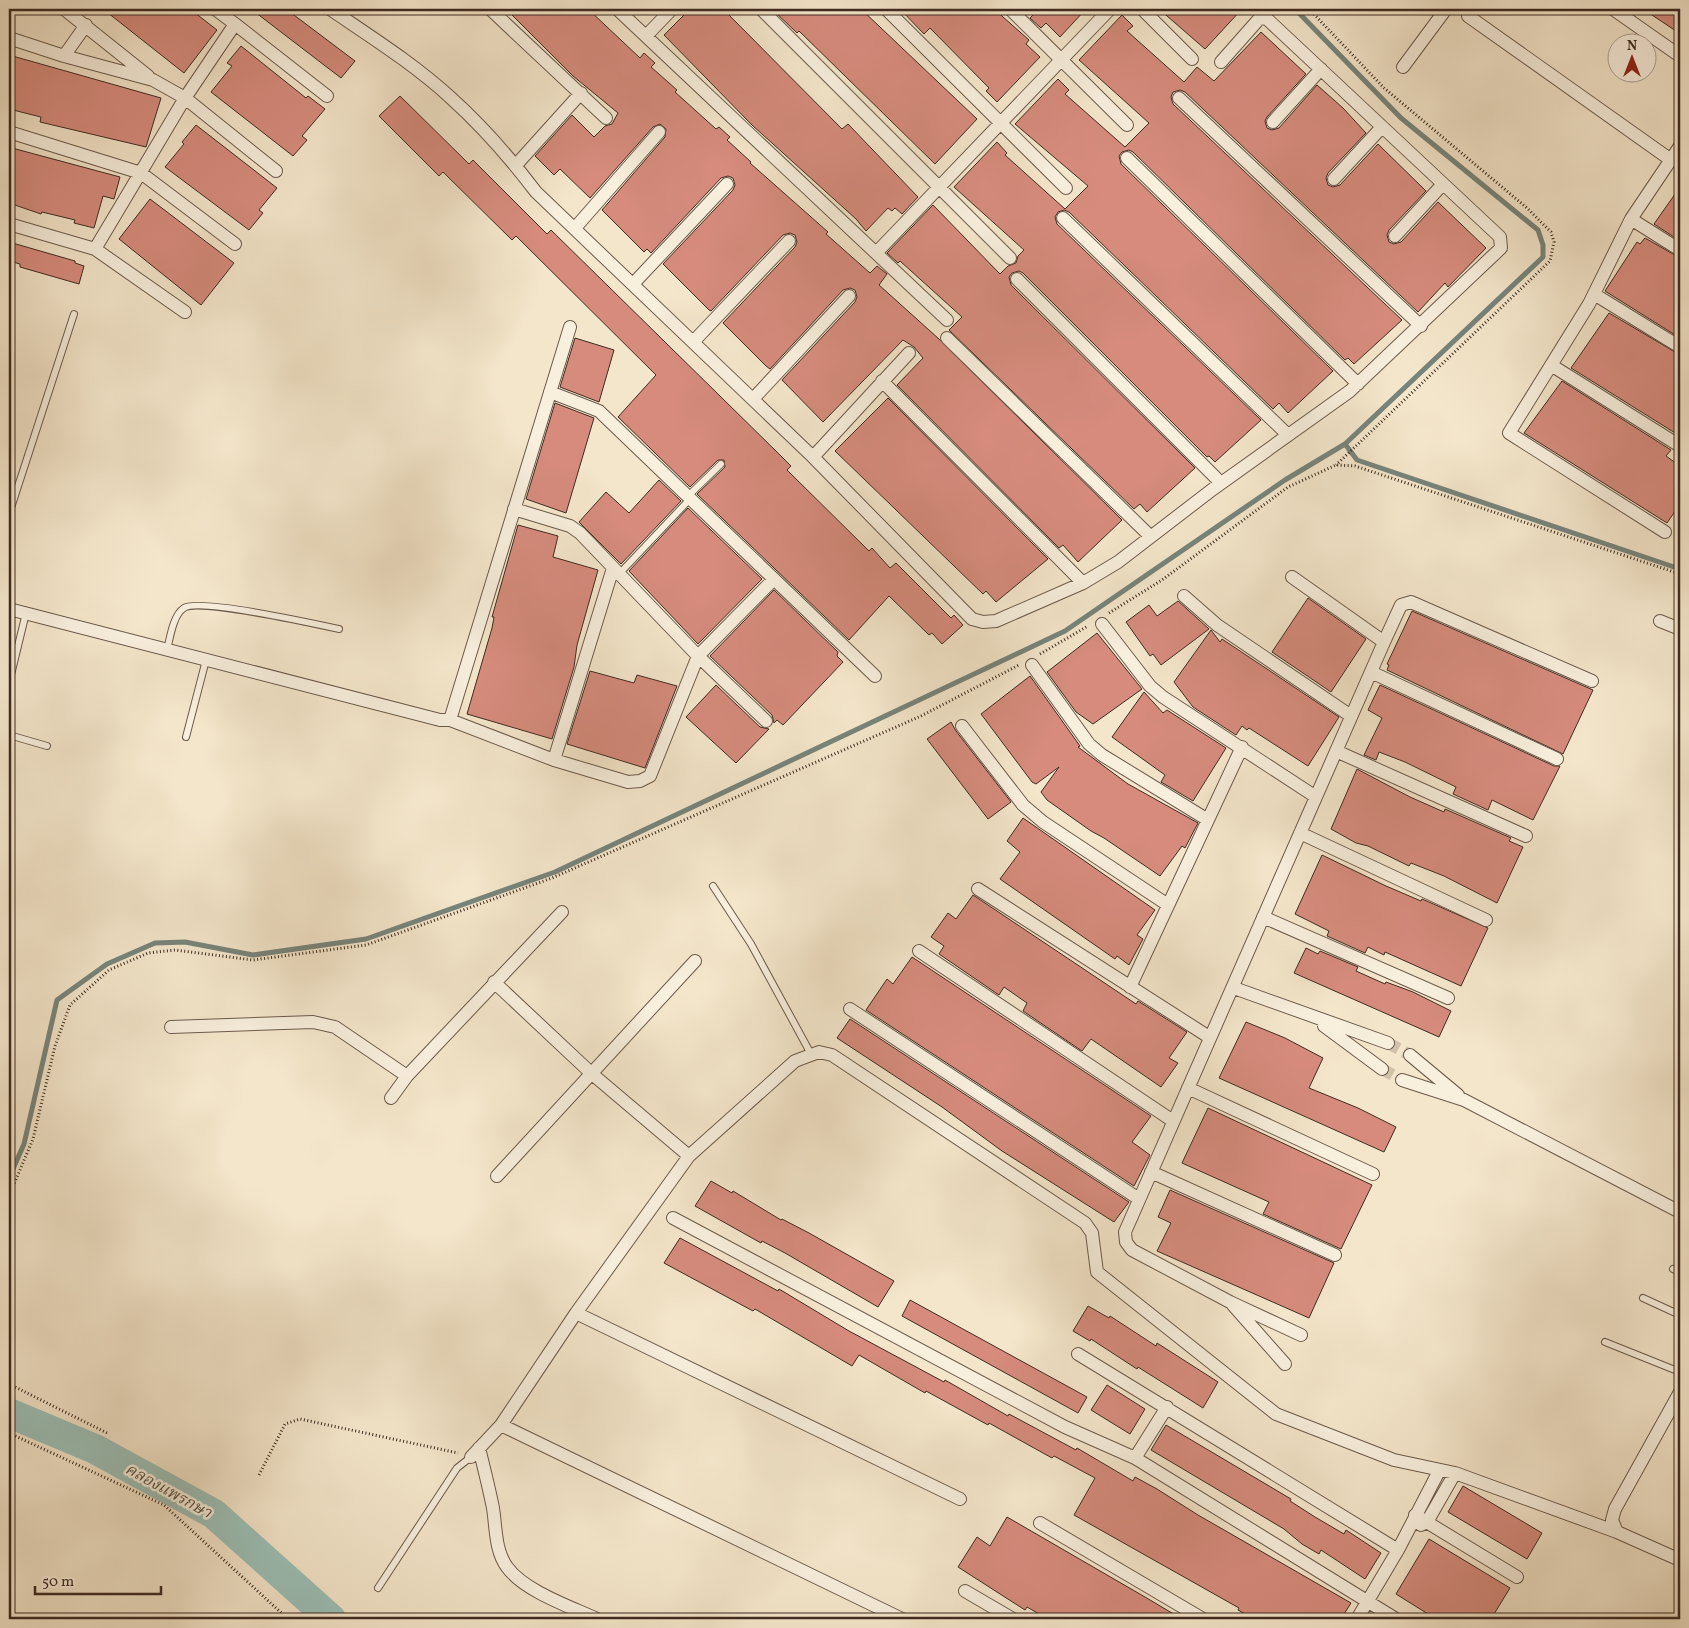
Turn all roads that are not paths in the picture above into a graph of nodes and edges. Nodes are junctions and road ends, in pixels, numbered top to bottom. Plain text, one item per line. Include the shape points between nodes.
1 (64, 9) edge
2 (215, 9) edge
3 (330, 9) edge
4 (490, 9) edge
5 (617, 9) edge
6 (672, 9) edge
7 (761, 9) edge
8 (886, 9) edge
9 (1010, 9) edge
10 (1110, 9) edge
11 (1142, 9) edge
12 (1446, 9) edge
13 (1613, 9) edge
14 (1468, 16) dead end
15 (235, 24) junction
16 (86, 25) junction
17 (646, 36) junction
18 (9, 38) edge
19 (64, 56) junction
20 (1680, 56) edge
21 (1061, 59) junction
22 (1192, 59) dead end
23 (1221, 62) dead end
24 (1403, 67) dead end
25 (1321, 69) junction
26 (153, 80) junction
27 (581, 93) junction
28 (327, 96) dead end
29 (185, 98) junction
30 (1179, 98) dead end
31 (606, 118) dead end
32 (1273, 122) dead end
33 (1000, 123) junction
34 (1128, 125) dead end
35 (1382, 126) junction
36 (9, 132) edge
37 (659, 132) dead end
38 (1680, 148) edge
39 (1127, 158) dead end
40 (1671, 160) junction
41 (516, 165) junction
42 (276, 171) dead end
43 (141, 173) junction
44 (1334, 178) dead end
45 (726, 184) dead end
46 (1443, 184) junction
47 (939, 186) junction
48 (1066, 188) dead end
49 (1063, 218) dead end
50 (1632, 219) junction
51 (9, 224) edge
52 (575, 228) junction
53 (1394, 236) dead end
54 (789, 240) dead end
55 (235, 244) dead end
56 (95, 249) junction
57 (1680, 250) edge
58 (876, 253) junction
59 (1010, 258) dead end
60 (1017, 279) dead end
61 (633, 284) junction
62 (1594, 294) junction
63 (849, 296) dead end
64 (185, 312) dead end
65 (74, 314) dead end
66 (947, 320) dead end
67 (1421, 326) junction
68 (570, 327) dead end
69 (947, 338) dead end
70 (693, 342) junction
71 (1680, 347) edge
72 (909, 353) dead end
73 (1551, 365) junction
74 (882, 381) junction
75 (1358, 384) junction
76 (550, 392) junction
77 (753, 399) junction
78 (1288, 435) junction
79 (1680, 446) edge
80 (814, 457) junction
81 (721, 464) dead end
82 (1221, 483) junction
83 (689, 497) junction
84 (514, 509) junction
85 (9, 514) edge
86 (1665, 532) dead end
87 (1150, 536) junction
88 (616, 571) junction
89 (1292, 577) dead end
90 (774, 579) junction
91 (1083, 583) junction
92 (1184, 596) dead end
93 (9, 609) edge
94 (26, 613) junction
95 (1100, 621) road end
96 (1660, 621) dead end
97 (339, 629) dead end
98 (1680, 629) edge
99 (1384, 642) junction
100 (166, 650) junction
101 (698, 656) junction
102 (206, 660) junction
103 (1029, 662) road end
104 (1371, 672) junction
105 (875, 676) dead end
106 (1592, 681) dead end
107 (9, 683) edge
108 (1351, 716) junction
109 (450, 720) junction
110 (766, 721) dead end
111 (962, 726) dead end
112 (9, 735) edge
113 (186, 737) dead end
114 (47, 746) dead end
115 (1242, 747) junction
116 (1336, 751) junction
117 (1557, 758) dead end
118 (554, 760) junction
119 (1316, 796) junction
120 (1208, 820) junction
121 (1300, 833) junction
122 (1526, 836) dead end
123 (713, 886) dead end
124 (978, 889) dead end
125 (1168, 906) junction
126 (562, 912) dead end
127 (1263, 917) junction
128 (1486, 920) dead end
129 (919, 951) dead end
130 (695, 961) dead end
131 (494, 982) junction
132 (1130, 987) junction
133 (1234, 988) junction
134 (1448, 998) dead end
135 (850, 1009) dead end
136 (1316, 1020) junction
137 (172, 1027) dead end
138 (1210, 1037) junction
139 (1388, 1043) tunnel mouth
140 (811, 1054) junction
141 (1410, 1055) tunnel mouth
142 (1382, 1069) tunnel mouth
143 (591, 1073) junction
144 (406, 1076) junction
145 (1402, 1080) tunnel mouth
146 (1188, 1088) junction
147 (391, 1098) dead end
148 (1464, 1100) junction
149 (1173, 1121) junction
150 (688, 1156) junction
151 (1151, 1172) junction
152 (1373, 1174) dead end
153 (497, 1176) dead end
154 (1139, 1199) junction
155 (1680, 1212) edge
156 (673, 1218) dead end
157 (1335, 1255) dead end
158 (1673, 1269) dead end
159 (1680, 1273) edge
160 (1643, 1298) dead end
161 (1230, 1302) junction
162 (576, 1313) junction
163 (1680, 1315) edge
164 (1301, 1335) dead end
165 (1605, 1342) dead end
166 (1078, 1354) dead end
167 (1285, 1364) dead end
168 (1680, 1372) edge
169 (1680, 1392) edge
170 (1167, 1407) junction
171 (500, 1425) junction
172 (475, 1452) junction
173 (1135, 1458) junction
174 (1439, 1471) junction
175 (1455, 1473) junction
176 (960, 1499) dead end
177 (1415, 1515) junction
178 (1427, 1522) junction
179 (1040, 1523) dead end
180 (1408, 1532) junction
181 (1617, 1532) junction
182 (1398, 1550) junction
183 (1680, 1560) edge
184 (1517, 1577) dead end
185 (378, 1588) dead end
186 (965, 1591) dead end
187 (1367, 1602) junction
188 (597, 1619) edge
189 (902, 1619) edge
190 (1013, 1619) edge
191 (1203, 1619) edge
192 (1357, 1619) edge
193 (1396, 1619) edge

1 - 16 street
2 - 15 street
3 - 41 street via 407,62 451,98
4 - 27 street
5 - 17 street
6 - 17 street
7 - 47 street
8 - 33 street
9 - 21 street
10 - 21 street
11 - 22 street
12 - 24 street
13 - 20 street
14 - 40 street
15 - 28 street
15 - 29 street
16 - 19 street
16 - 26 street
17 - 58 street
18 - 19 street
19 - 26 street
21 - 33 street
21 - 34 street
23 - 25 street via 1260,19 1266,18
25 - 32 street
25 - 35 street
26 - 29 street
27 - 31 street
27 - 41 street
29 - 42 street
29 - 43 street
30 - 67 street
33 - 47 street
33 - 48 street
35 - 44 street
35 - 46 street
36 - 43 street
37 - 52 street
38 - 40 street
39 - 75 street
40 - 50 street
41 - 52 street via 536,192
43 - 55 street
43 - 56 street
45 - 61 street
46 - 53 street
46 - 67 street via 1500,238 1501,248
47 - 58 street
47 - 59 street
49 - 78 street
50 - 57 street
50 - 62 street
51 - 56 street
52 - 61 street
54 - 70 street
56 - 64 street
58 - 66 street
60 - 82 street
61 - 70 street
62 - 71 street
62 - 73 street
63 - 77 street
65 - 85 lane
67 - 75 street
68 - 76 street
69 - 87 street
70 - 77 street
72 - 74 street
73 - 79 street
73 - 86 street via 1509,433
74 - 80 street
74 - 91 street
75 - 78 street
76 - 83 street via 599,411
76 - 84 street
77 - 80 street
78 - 82 street
80 - 91 street via 972,619 996,621
81 - 83 lane
82 - 87 street
83 - 88 lane
83 - 90 street
84 - 88 street via 570,526
84 - 109 street
87 - 91 street via 1118,562
88 - 101 street
88 - 118 street
89 - 99 street
90 - 101 street
90 - 105 street
92 - 108 street via 1217,625
93 - 94 street
94 - 100 street
94 - 107 lane
95 - 115 street via 1150,686
96 - 98 street
97 - 100 lane via 188,605 176,618
99 - 104 street
99 - 106 street via 1400,605 1411,602
100 - 102 street
101 - 110 street
101 - 118 street via 650,776 628,782
102 - 109 street
102 - 113 lane
103 - 120 street via 1089,744
104 - 108 street
104 - 117 street
108 - 116 street
109 - 118 street
111 - 125 street via 1023,805 1043,822
112 - 114 lane
115 - 119 street
115 - 120 street
116 - 119 street
116 - 122 street
119 - 121 street
120 - 125 street
121 - 127 street
121 - 128 street
123 - 140 lane via 751,944
124 - 132 street
125 - 132 street
126 - 131 street
127 - 133 street
127 - 134 street
129 - 149 street
130 - 143 street
131 - 143 street
131 - 144 street
132 - 138 street
133 - 136 street
133 - 138 street
135 - 154 street
136 - 139 street
136 - 142 street
137 - 144 street via 313,1022 335,1027
138 - 146 street
140 - 150 street via 789,1067
140 - 174 street via 832,1055 1078,1218 1092,1233 1097,1272 1276,1414 1394,1460
141 - 148 street
143 - 150 street
143 - 153 street
144 - 147 street
145 - 148 street
146 - 149 street
146 - 152 street
148 - 155 street
149 - 151 street
150 - 162 street
151 - 154 street
151 - 157 street
154 - 161 street via 1125,1232 1126,1242 1132,1250
156 - 173 street via 1065,1427
158 - 159 lane
160 - 163 lane
161 - 164 street
161 - 167 street
162 - 171 street
162 - 176 street
165 - 168 lane
166 - 170 street
169 - 181 street via 1615,1509 1612,1520
170 - 173 street
170 - 182 street
171 - 172 street
171 - 189 street
172 - 185 lane via 457,1468
172 - 188 street via 506,1566 517,1578
173 - 187 street
174 - 175 street
174 - 177 street
175 - 178 street
175 - 181 street
177 - 178 street
177 - 180 street
178 - 180 street
178 - 184 street
179 - 191 street
180 - 182 street
181 - 183 street
182 - 187 street
186 - 190 street
187 - 192 street
187 - 193 street

